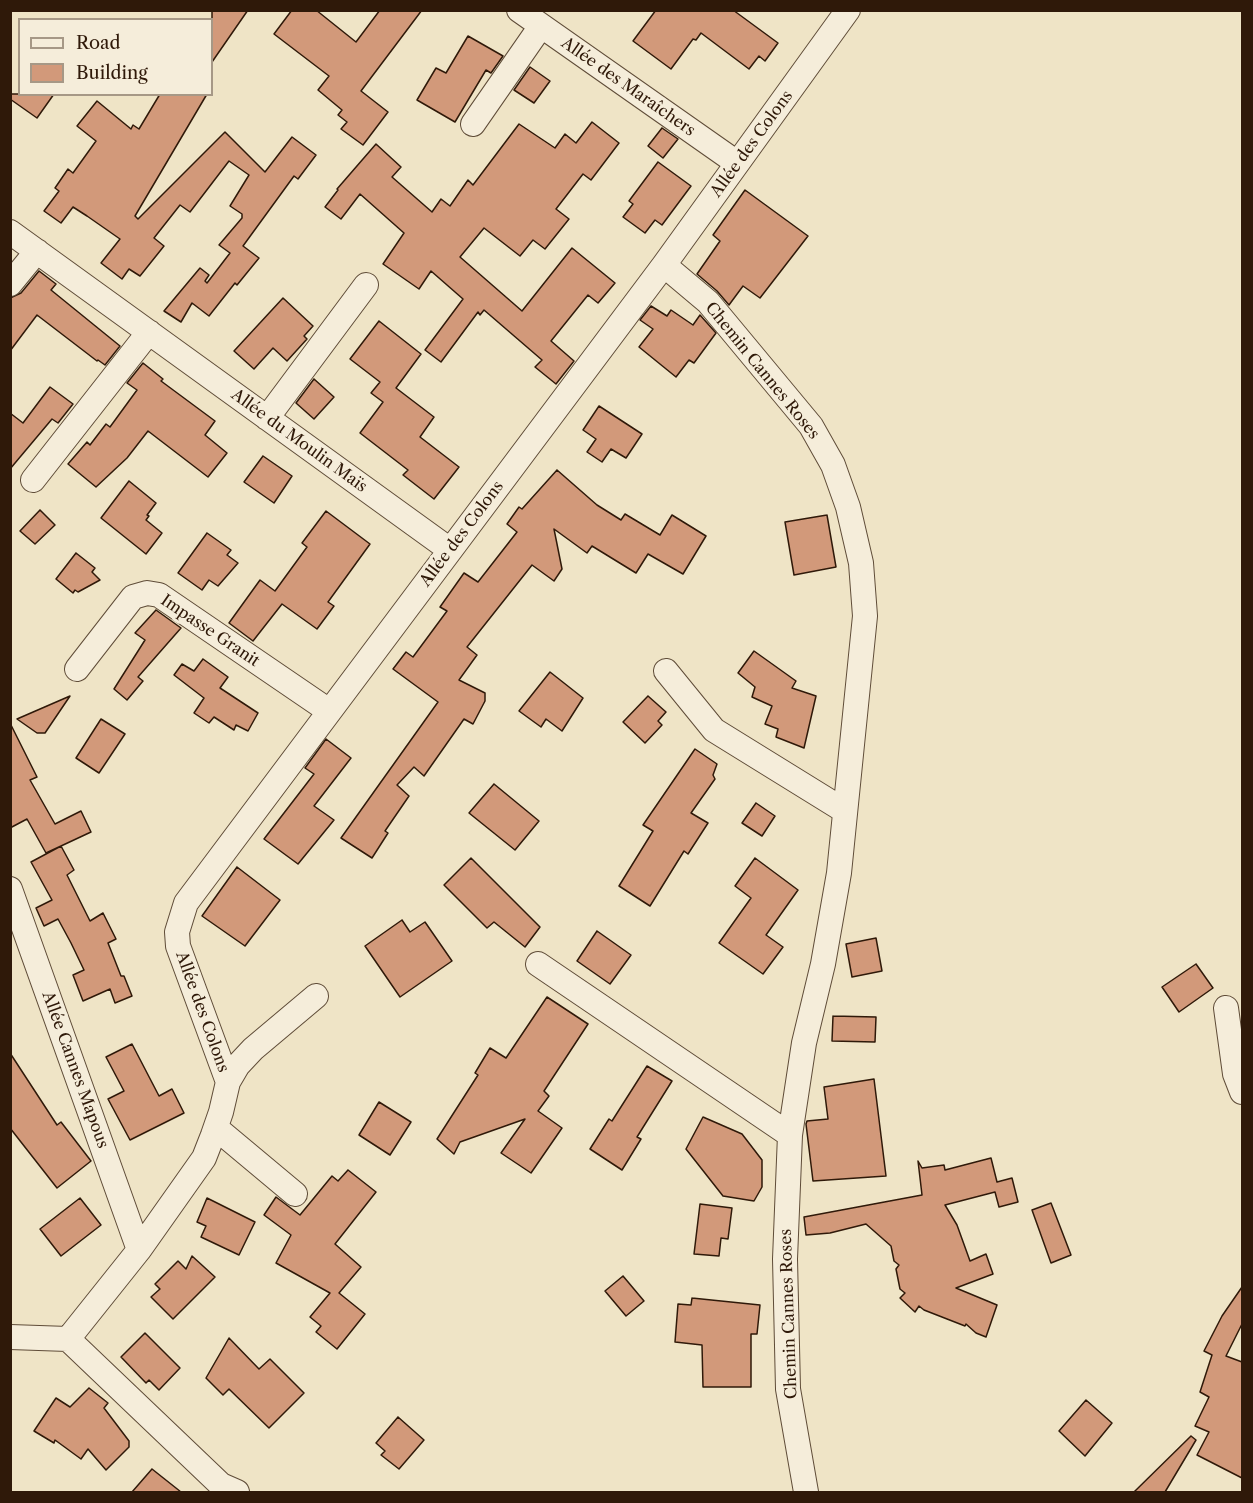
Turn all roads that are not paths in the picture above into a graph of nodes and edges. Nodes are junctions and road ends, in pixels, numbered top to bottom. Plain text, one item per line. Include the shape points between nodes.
1 (519, 10) edge
2 (848, 10) edge
3 (541, 26) junction
4 (473, 124) dead end
5 (737, 163) junction
6 (10, 232) edge
7 (37, 251) junction
8 (663, 265) junction
9 (10, 284) edge
10 (366, 285) dead end
11 (149, 332) junction
12 (267, 418) junction
13 (33, 480) dead end
14 (450, 550) junction
15 (77, 669) dead end
16 (666, 671) dead end
17 (329, 711) junction
18 (845, 811) junction
19 (10, 889) edge
20 (538, 964) dead end
21 (316, 996) dead end
22 (1226, 1008) dead end
23 (228, 1082) junction
24 (1242, 1092) edge
25 (216, 1128) junction
26 (790, 1135) junction
27 (295, 1194) dead end
28 (140, 1250) junction
29 (10, 1337) edge
30 (68, 1339) junction
31 (237, 1492) edge
32 (806, 1492) edge

1 - 3 street, Allée des Maraîchers
2 - 5 street, Allée des Colons
3 - 4 street
3 - 5 street, Allée des Maraîchers
5 - 8 street, Allée des Colons
6 - 7 street, Allée du Moulin Maïs
7 - 9 street
7 - 11 street, Allée du Moulin Maïs
8 - 14 street, Allée des Colons
8 - 18 street, Chemin Cannes Roses via 708,302 811,426 833,465 848,507 861,563 865,616
10 - 12 street
11 - 12 street, Allée du Moulin Maïs
11 - 13 street
12 - 14 street, Allée du Moulin Maïs
14 - 17 street, Allée des Colons
15 - 17 street, Impasse Granit via 133,597 159,595
16 - 18 street via 714,730
17 - 23 street, Allée des Colons via 186,903 180,917 178,946
18 - 26 street, Chemin Cannes Roses via 832,917 804,1043
19 - 28 street, Allée Cannes Mapous
20 - 26 street
21 - 23 street, Allée des Colons via 253,1049
22 - 24 street via 1235,1074
23 - 25 street, Allée des Colons
25 - 27 street
25 - 28 street, Allée des Colons via 204,1158
26 - 32 street, Chemin Cannes Roses via 785,1259 788,1389
28 - 30 street, Allée des Colons
29 - 30 street
30 - 31 street via 221,1485

